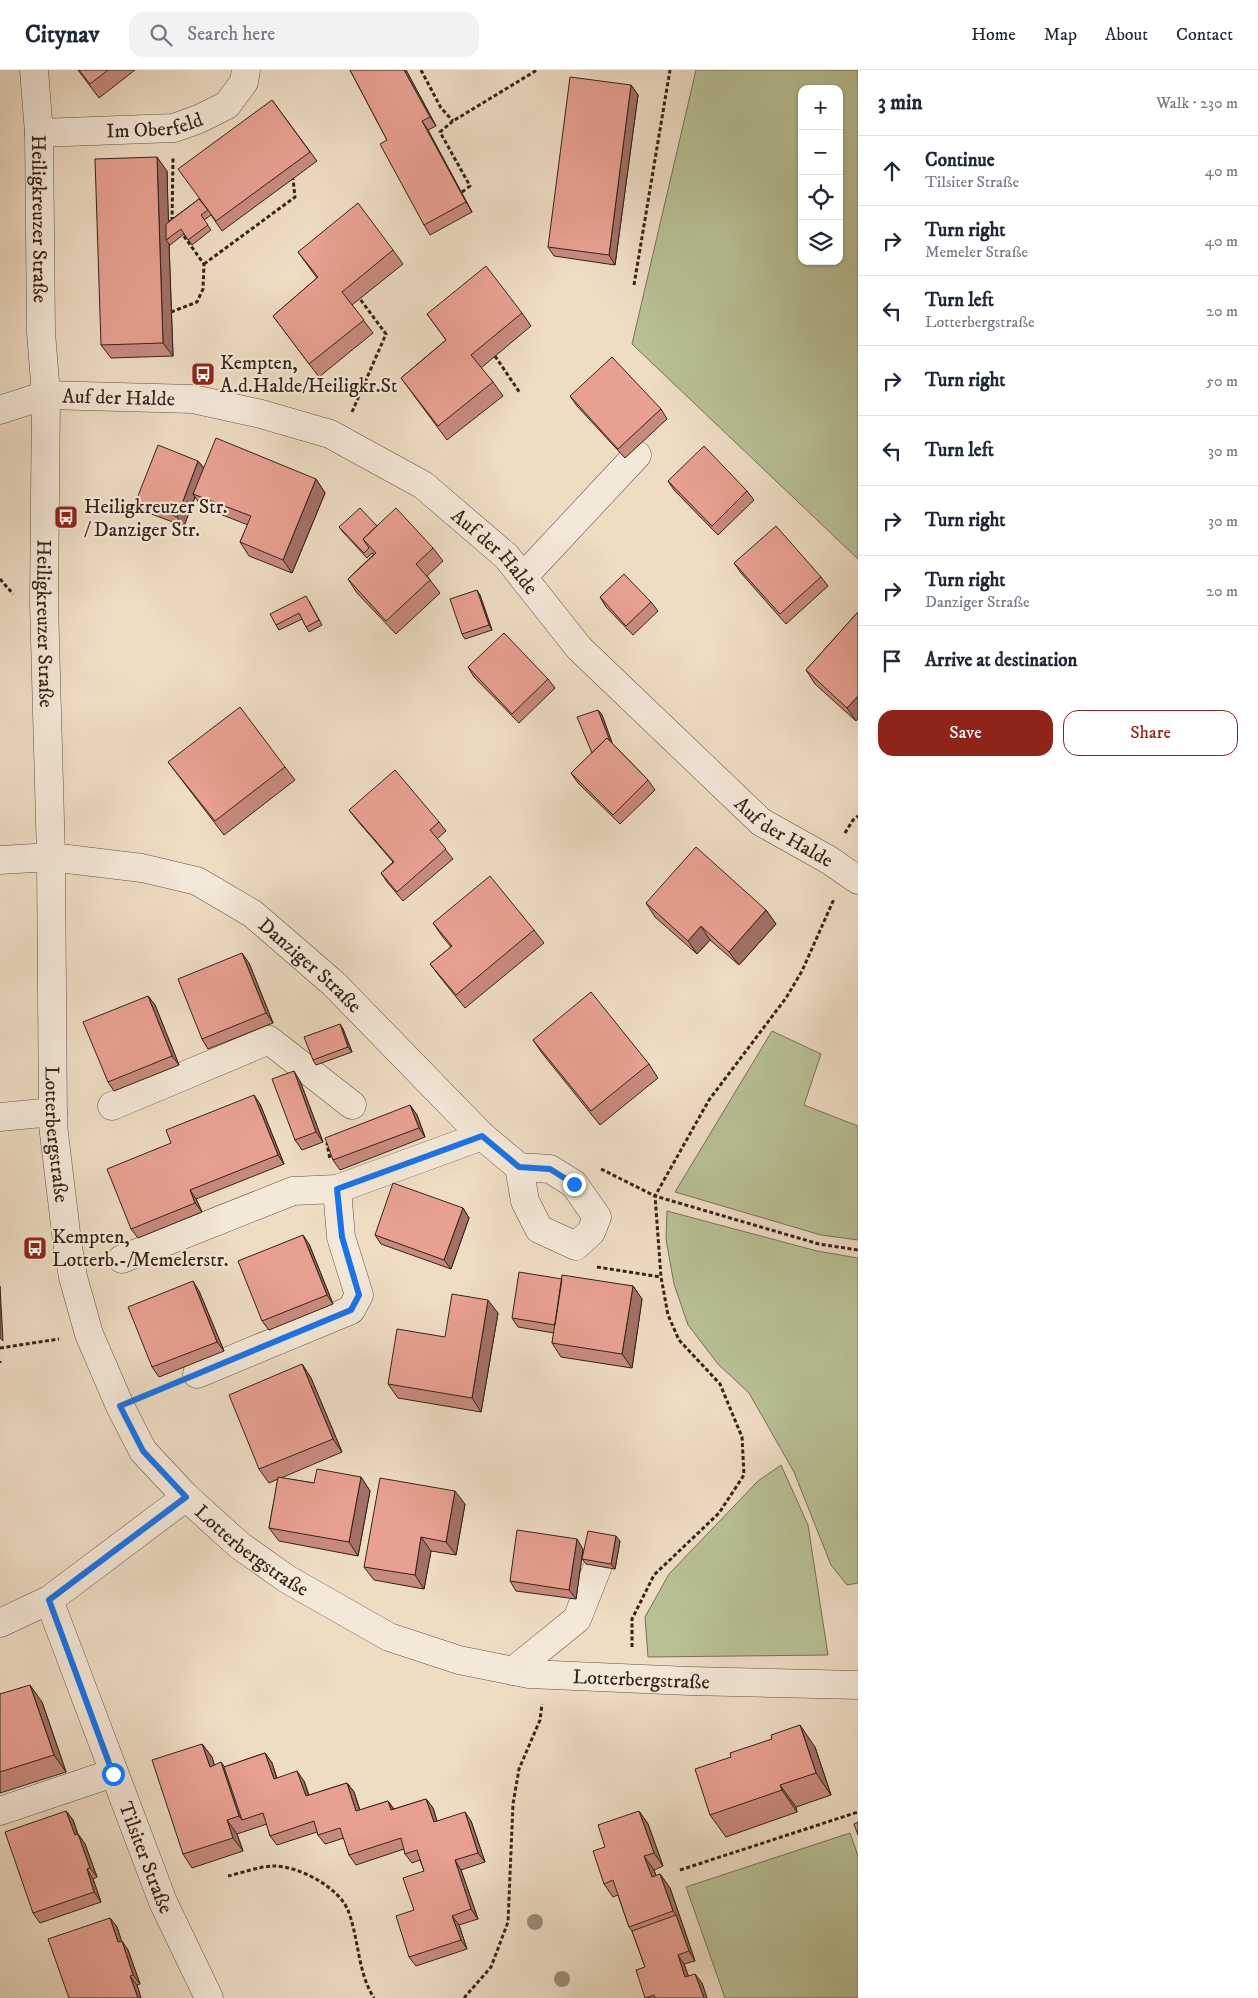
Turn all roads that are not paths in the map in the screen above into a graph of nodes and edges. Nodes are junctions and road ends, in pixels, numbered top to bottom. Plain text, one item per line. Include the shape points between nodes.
1 (34, 70) edge
2 (246, 70) edge
3 (39, 133) junction
4 (46, 394) junction
5 (0, 410) edge
6 (637, 455) dead end
7 (523, 577) junction
8 (51, 857) junction
9 (0, 860) edge
10 (852, 877) edge
11 (352, 1105) road end
12 (112, 1106) dead end
13 (53, 1112) junction
14 (0, 1117) edge
15 (482, 1136) junction
16 (519, 1167) junction
17 (337, 1189) junction
18 (122, 1259) dead end
19 (197, 1374) road end
20 (186, 1497) junction
21 (598, 1566) edge
22 (49, 1600) junction
23 (0, 1623) edge
24 (513, 1671) junction
25 (858, 1685) edge
26 (113, 1774) junction
27 (0, 1811) edge
28 (209, 1998) edge

1 - 3 street, Heiligkreuzer Straße
2 - 3 street, Im Oberfeld via 244,82 227,105 174,128
3 - 4 street, Heiligkreuzer Straße via 41,332
4 - 5 street
4 - 7 street, Auf der Halde via 193,399 330,434 423,485 506,556
4 - 8 street, Heiligkreuzer Straße via 44,602
6 - 7 street
7 - 10 street, Auf der Halde via 579,648 761,822 829,860
8 - 9 street
8 - 13 street, Lotterbergstraße
8 - 15 street, Danziger Straße via 142,868 197,881 253,914 334,984
11 - 12 street via 269,1040
13 - 14 street
13 - 20 street, Lotterbergstraße via 67,1241 89,1334 143,1451
15 - 16 street, Danziger Straße
15 - 17 street
16 - 16 street via 525,1201 539,1229 576,1246 591,1232 596,1217 574,1184 550,1169
17 - 18 street via 293,1191
17 - 19 street via 342,1237 359,1295 351,1310
20 - 22 street
20 - 24 street, Lotterbergstraße via 239,1545 287,1580 388,1637 459,1660
21 - 24 street via 577,1619
22 - 23 street
22 - 26 street, Tilsiter Straße
24 - 25 street, Lotterbergstraße via 688,1681
26 - 27 street
26 - 28 street, Tilsiter Straße via 163,1902

